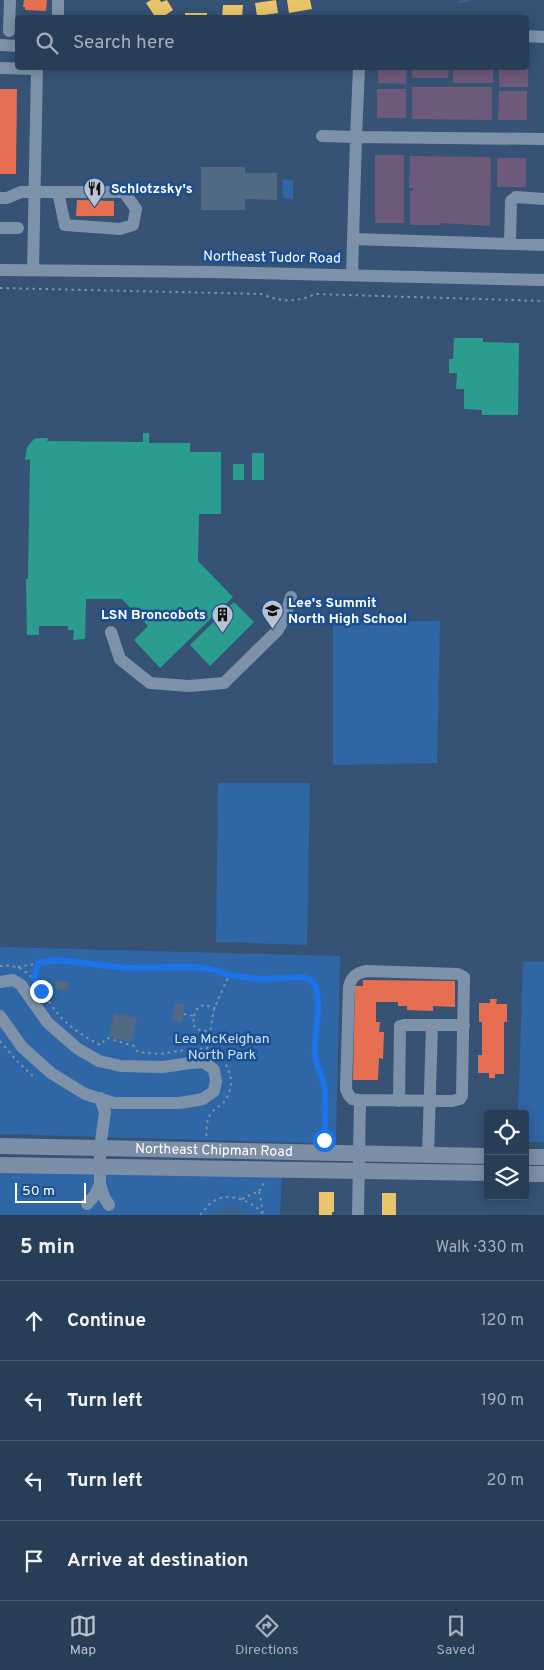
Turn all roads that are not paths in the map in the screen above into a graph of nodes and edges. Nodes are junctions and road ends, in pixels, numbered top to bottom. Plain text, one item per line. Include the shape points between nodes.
1 (10, 0) edge
2 (58, 0) edge
3 (58, 15) edge
4 (9, 31) edge
5 (529, 36) edge
6 (544, 36) edge
7 (0, 46) edge
8 (15, 46) edge
9 (0, 68) edge
10 (15, 68) edge
11 (37, 70) edge
12 (359, 70) edge
13 (322, 136) dead end
14 (356, 137) junction
15 (544, 138) edge
16 (34, 192) junction
17 (58, 192) junction
18 (0, 198) edge
19 (544, 199) edge
20 (0, 228) edge
21 (18, 228) dead end
22 (353, 239) junction
23 (510, 244) junction
24 (544, 245) edge
25 (0, 270) edge
26 (33, 270) junction
27 (352, 275) junction
28 (544, 280) edge
29 (291, 597) dead end
30 (110, 632) dead end
31 (0, 982) edge
32 (0, 1016) edge
33 (432, 1025) junction
34 (464, 1025) junction
35 (360, 1100) junction
36 (399, 1101) junction
37 (429, 1101) junction
38 (109, 1107) junction
39 (0, 1146) edge
40 (100, 1148) junction
41 (359, 1154) junction
42 (428, 1155) junction
43 (484, 1156) edge
44 (529, 1157) edge
45 (544, 1157) edge
46 (0, 1165) edge
47 (101, 1166) junction
48 (359, 1170) junction
49 (484, 1173) edge
50 (529, 1174) edge
51 (544, 1174) edge
52 (100, 1184) junction
53 (87, 1204) dead end
54 (109, 1205) dead end
55 (358, 1215) edge

1 - 4 street
2 - 3 street
5 - 6 street
7 - 8 street
9 - 10 street
11 - 16 street
12 - 14 street
13 - 14 street
14 - 15 street
14 - 22 street
16 - 17 street
16 - 18 street
16 - 26 street
17 - 17 street via 124,192 136,209 133,225 120,229 65,225
19 - 23 street via 516,197 511,201
20 - 21 street
22 - 23 street
22 - 27 street
23 - 24 street
25 - 26 street, Northeast Tudor Road
26 - 27 street, Northeast Tudor Road
27 - 28 street, Northeast Tudor Road
29 - 30 street via 278,630 224,684 150,683 120,659
31 - 38 street via 13,980 21,985 61,1036 99,1061 121,1066 163,1067 204,1062 214,1070 214,1091 203,1099
32 - 38 street via 22,1047 51,1073 85,1094 100,1098
33 - 34 street
33 - 36 street via 400,1026
33 - 37 street
34 - 35 street via 464,976 367,971 354,976 349,987 346,1089 352,1099
34 - 37 street via 462,1096 452,1101
35 - 36 street
35 - 41 street
36 - 37 street
37 - 42 street
38 - 40 street
39 - 40 main road, Northeast Chipman Road
40 - 41 main road, Northeast Chipman Road
40 - 47 street
41 - 42 main road, Northeast Chipman Road
41 - 48 street
42 - 43 main road, Northeast Chipman Road
44 - 45 main road
46 - 47 main road, Northeast Chipman Road
47 - 48 main road, Northeast Chipman Road
47 - 52 street
48 - 49 main road, Northeast Chipman Road
48 - 55 street
50 - 51 main road
52 - 53 street
52 - 54 street

